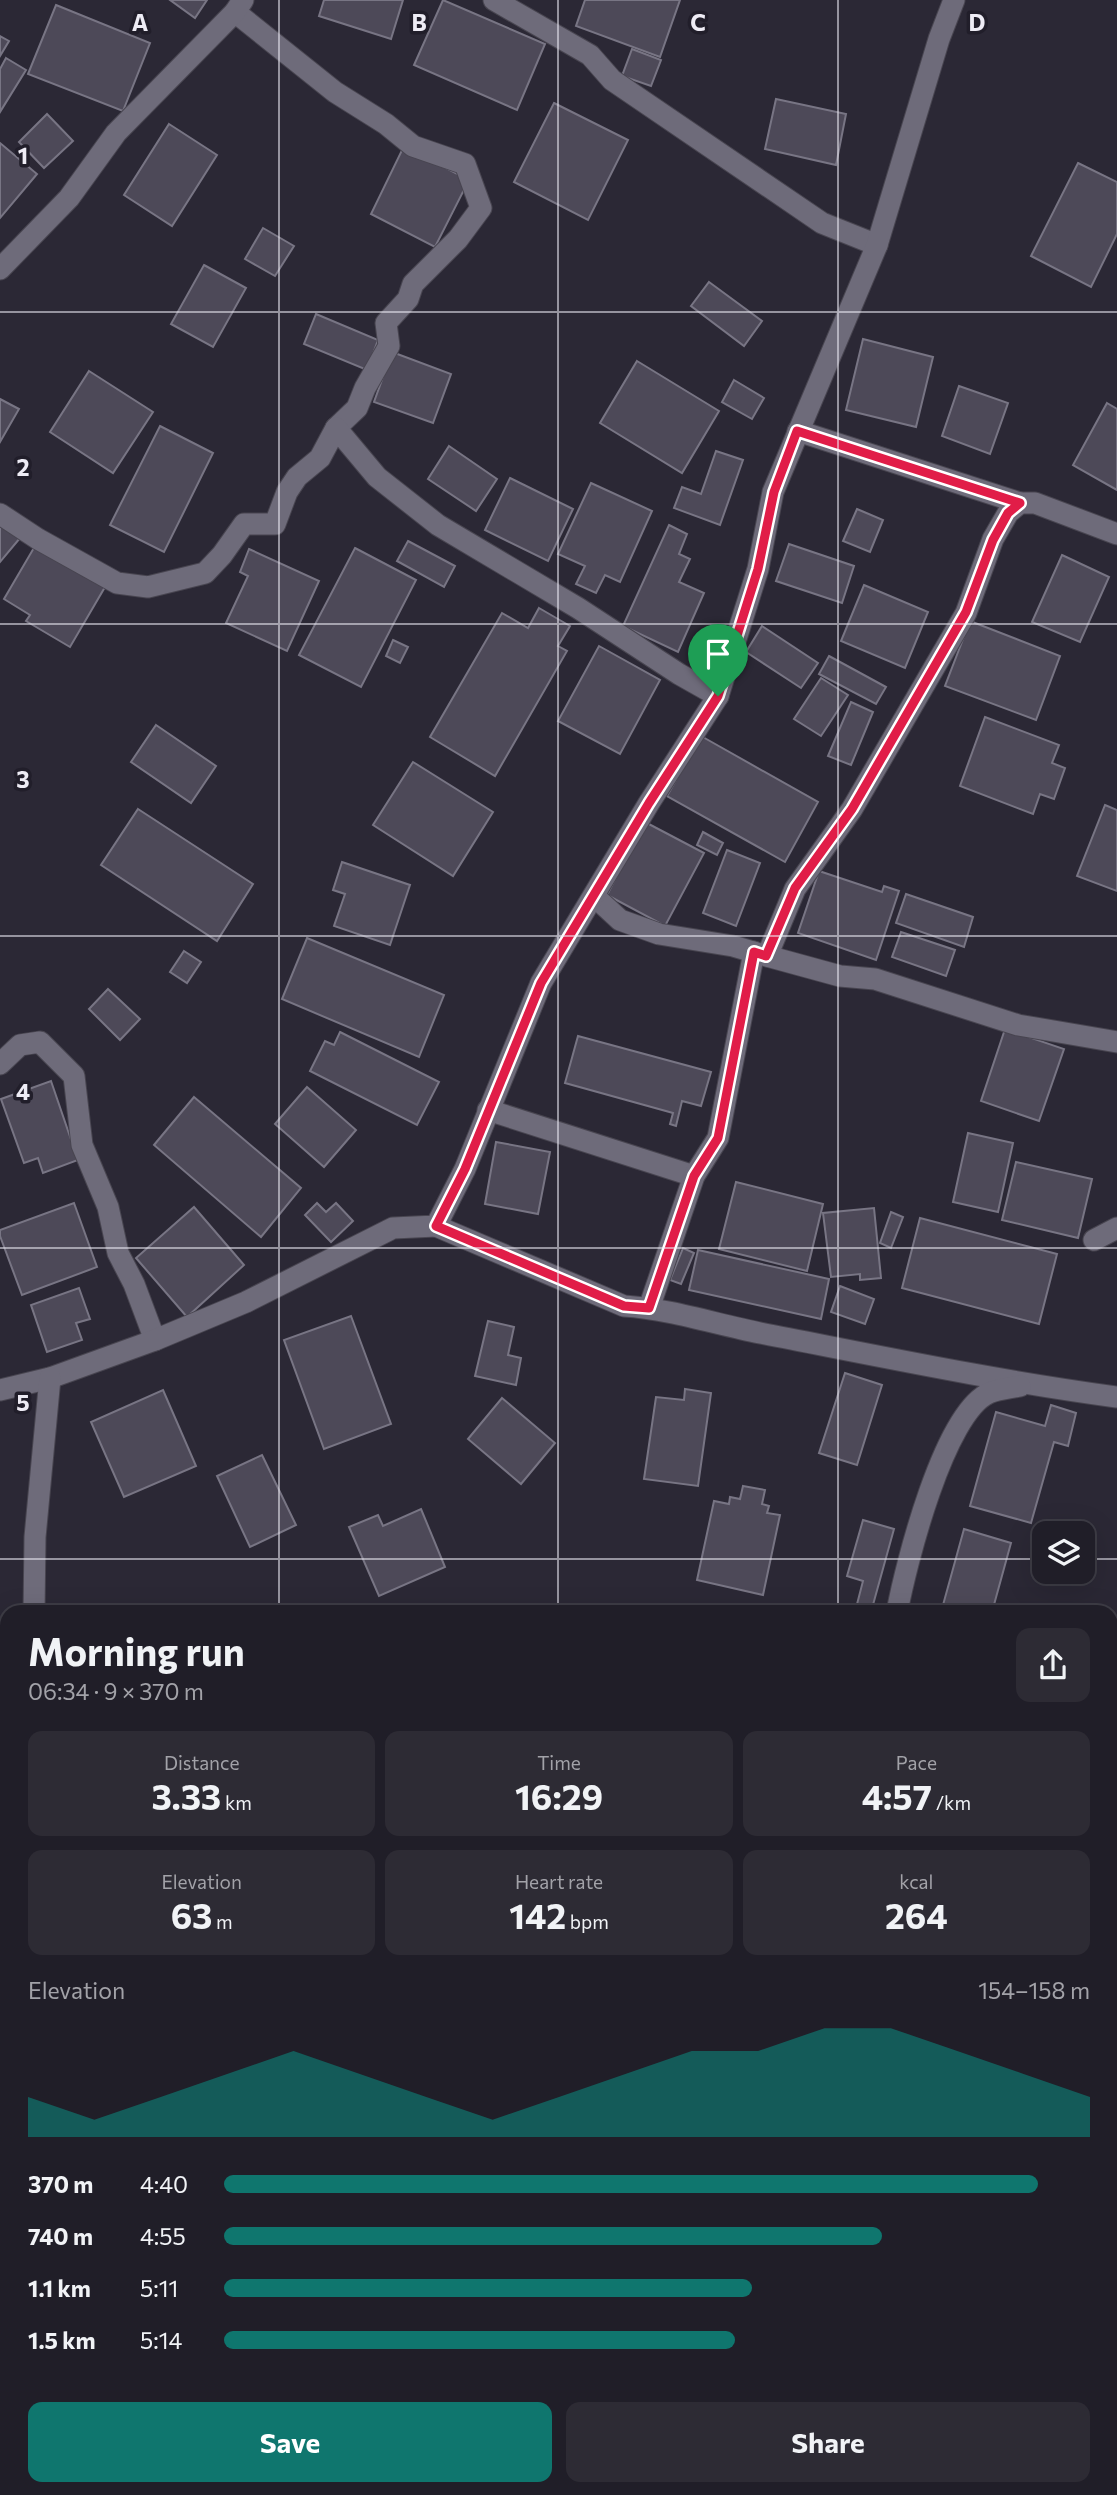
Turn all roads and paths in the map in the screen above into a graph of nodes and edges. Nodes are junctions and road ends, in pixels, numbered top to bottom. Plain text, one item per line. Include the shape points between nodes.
1 (494, 0) edge
2 (954, 0) edge
3 (239, 6) edge
4 (877, 246) junction
5 (0, 269) edge
6 (336, 428) junction
7 (797, 431) junction
8 (1020, 503) junction
9 (0, 514) edge
10 (1117, 534) edge
11 (718, 696) junction
12 (594, 896) junction
13 (760, 954) junction
14 (1117, 1042) edge
15 (0, 1064) edge
16 (488, 1110) junction
17 (694, 1176) junction
18 (436, 1226) junction
19 (1117, 1228) edge
20 (1094, 1240) dead end
21 (649, 1308) junction
22 (155, 1340) junction
23 (50, 1378) junction
24 (1029, 1384) junction
25 (0, 1390) edge
26 (1117, 1397) edge
27 (34, 1605) edge
28 (899, 1605) edge

1 - 4 street via 590,55 612,80 822,223
2 - 4 street
3 - 5 street via 116,133 69,198
3 - 6 street via 335,92 413,146 465,164 481,208 458,239 413,284 408,299 386,323 389,346 357,408
4 - 7 street
6 - 9 street via 320,457 286,492 275,524 244,524 205,573 174,582 148,587 117,583
6 - 11 street via 377,477 438,525
7 - 8 street
7 - 11 street via 774,492 758,569
8 - 10 street via 1035,503
8 - 13 street via 998,531 966,612 852,809 795,888
11 - 12 street
12 - 13 street via 620,920 659,934
12 - 16 street via 541,983
13 - 14 street via 840,976 887,983 1018,1025
13 - 17 street via 718,1138
15 - 22 street via 20,1045 40,1042 74,1076 82,1145 108,1207 118,1253
16 - 17 street
16 - 18 street
17 - 21 street
18 - 21 street via 624,1306
18 - 22 street via 393,1228 246,1302
19 - 20 street
21 - 24 street
22 - 23 street
23 - 25 street
23 - 27 street
24 - 26 street
24 - 28 street via 988,1393 963,1416 937,1467

